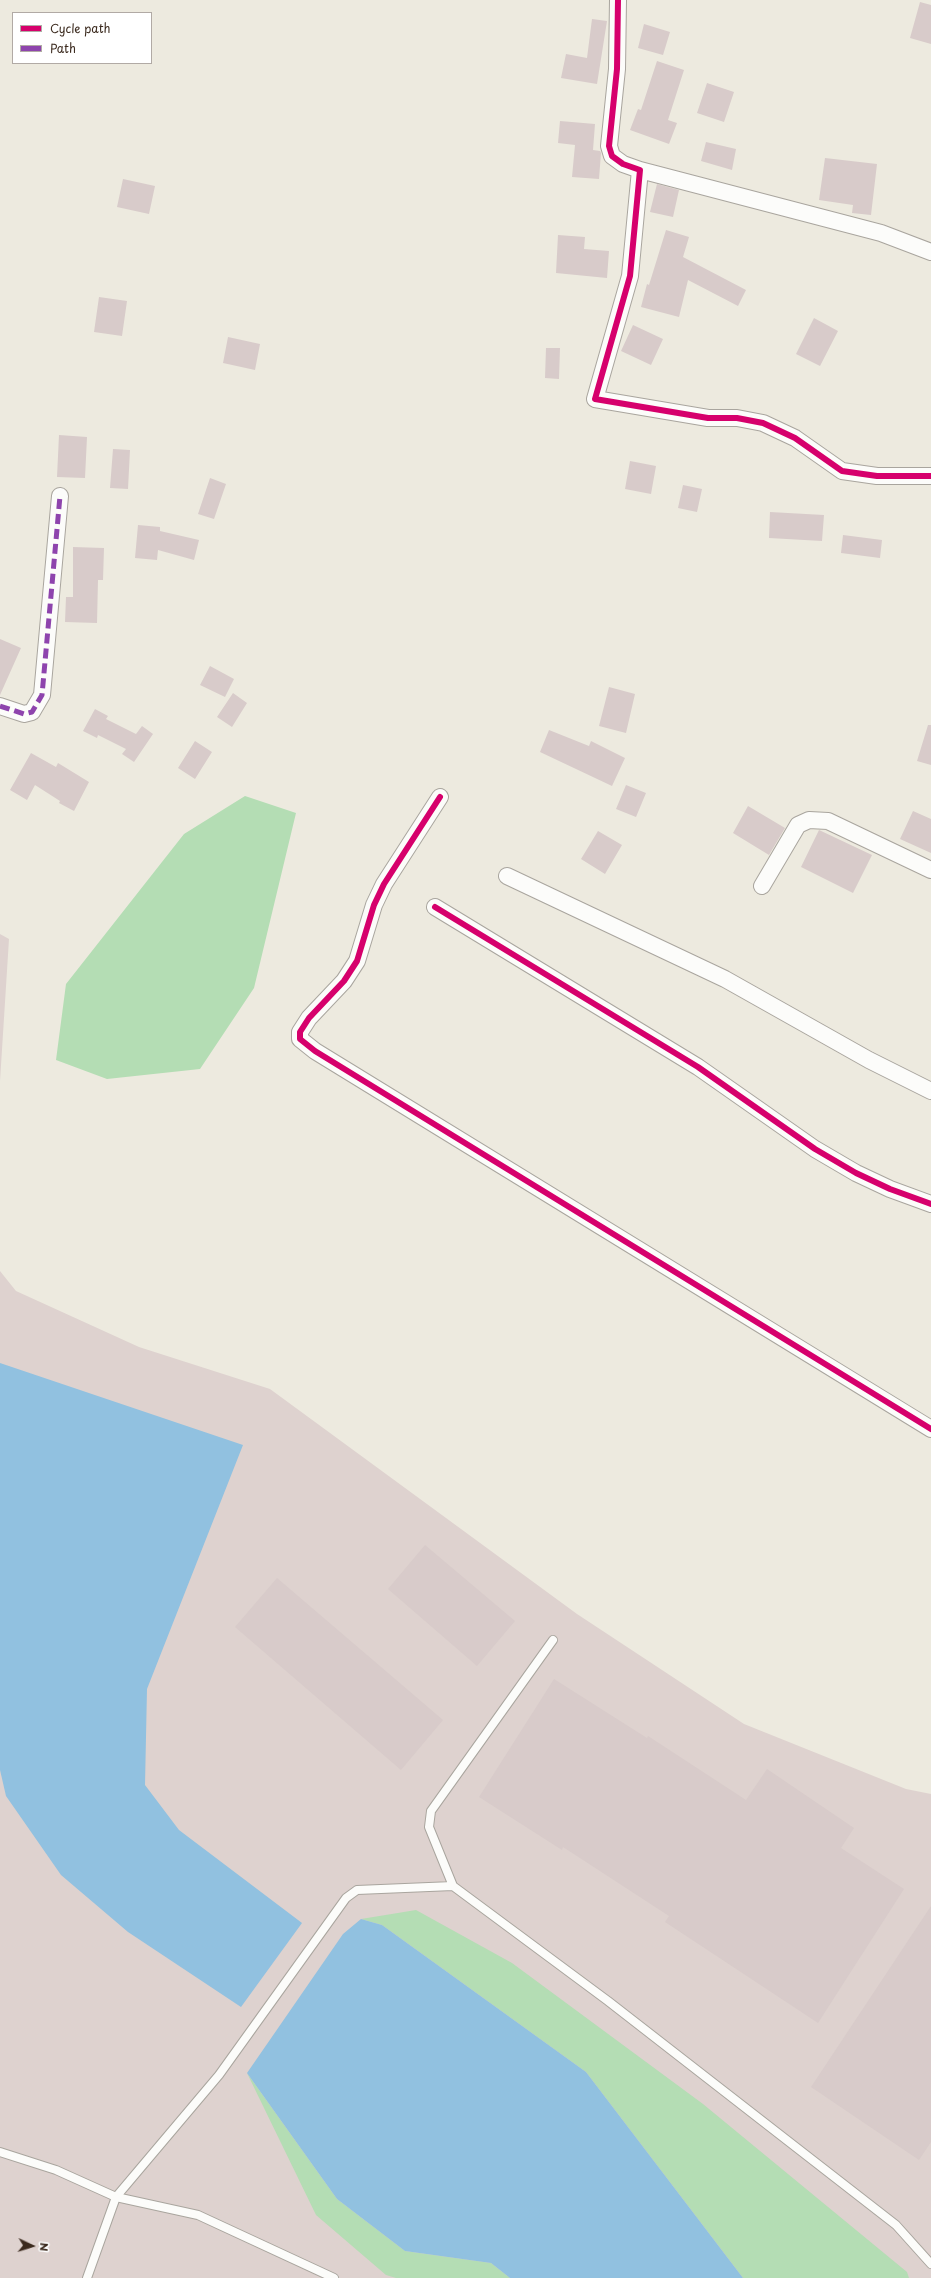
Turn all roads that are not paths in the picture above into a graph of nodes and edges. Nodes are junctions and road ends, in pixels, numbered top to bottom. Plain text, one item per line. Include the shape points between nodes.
1 (618, 0) edge
2 (640, 170) junction
3 (931, 252) edge
4 (931, 476) edge
5 (60, 496) dead end
6 (0, 706) edge
7 (440, 798) dead end
8 (931, 870) edge
9 (507, 876) dead end
10 (762, 886) dead end
11 (435, 907) dead end
12 (931, 1091) edge
13 (931, 1204) edge
14 (931, 1429) edge
15 (553, 1640) dead end
16 (453, 1886) junction
17 (0, 2152) edge
18 (116, 2197) junction
19 (931, 2264) edge
20 (87, 2278) edge
21 (334, 2278) edge

1 - 2 street via 617,69 609,146 612,156 622,164
2 - 3 street via 881,232
2 - 4 street via 630,276 595,399 708,418 737,418 763,424 795,438 842,471 877,476
5 - 6 street via 42,695 32,712 24,714
7 - 14 street via 384,884 374,905 357,961 344,980 309,1018 300,1032 300,1040
8 - 10 street via 828,821 809,820 798,825
9 - 12 street via 725,979 869,1060
11 - 13 street via 698,1067 815,1149 856,1174 890,1190
15 - 16 lane via 431,1811 429,1827
16 - 18 lane via 357,1890 346,1898 219,2075
16 - 19 lane via 608,2001 896,2225
17 - 18 lane via 56,2170
18 - 20 lane
18 - 21 lane via 198,2215

